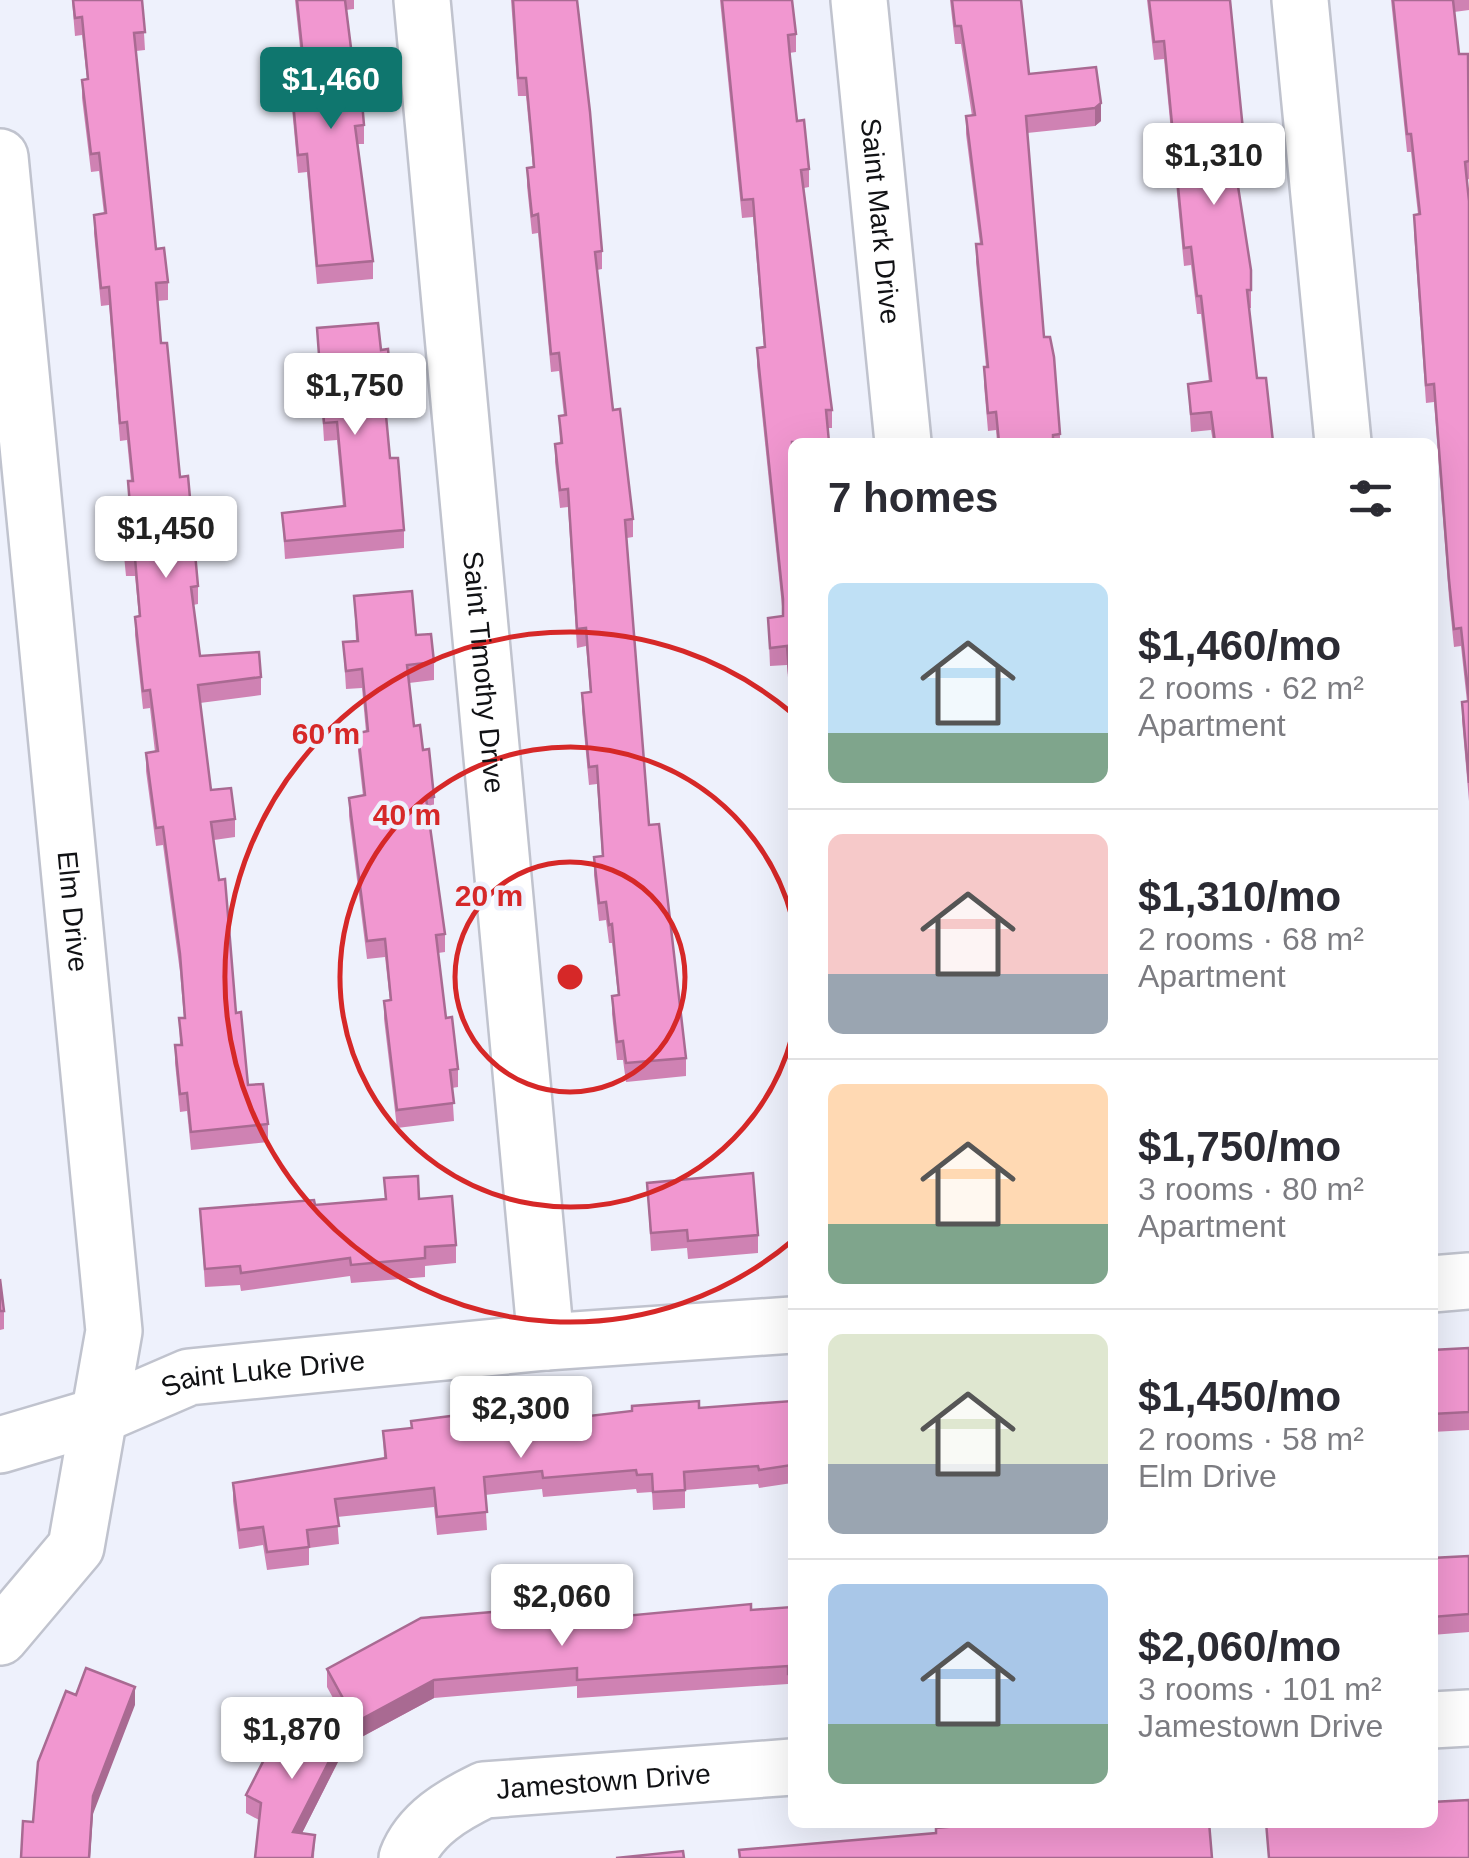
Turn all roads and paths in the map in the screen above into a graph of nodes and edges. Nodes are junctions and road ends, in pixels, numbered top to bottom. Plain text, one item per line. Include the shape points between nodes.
1 (422, 0) edge
2 (859, 0) edge
3 (1300, 0) edge
4 (0, 157) edge
5 (903, 438) edge
6 (1343, 438) edge
7 (1469, 1281) edge
8 (1438, 1284) edge
9 (788, 1325) edge
10 (546, 1342) junction
11 (101, 1415) junction
12 (0, 1445) edge
13 (0, 1638) edge
14 (1469, 1718) edge
15 (1438, 1720) edge
16 (788, 1767) edge
17 (417, 1843) edge

1 - 10 street, Saint Timothy Drive
2 - 5 street, Saint Mark Drive
3 - 6 street
4 - 11 street, Elm Drive via 114,1331
7 - 8 street
9 - 10 street, Saint Luke Drive
10 - 11 street, Saint Luke Drive via 189,1377
11 - 12 street, Saint Luke Drive
11 - 13 street, Elm Drive via 76,1547
14 - 15 street
16 - 17 street, Jamestown Drive via 484,1790 453,1805

